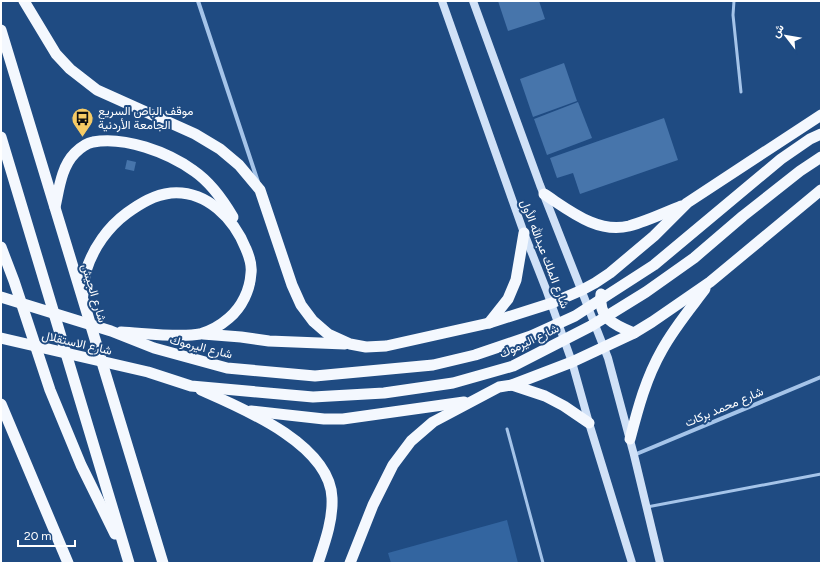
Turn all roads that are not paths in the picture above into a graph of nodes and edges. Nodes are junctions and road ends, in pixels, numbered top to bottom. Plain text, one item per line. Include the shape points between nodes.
1 (24, 1) edge
2 (198, 1) edge
3 (442, 1) edge
4 (473, 1) edge
5 (734, 1) edge
6 (1, 30) edge
7 (741, 92) dead end
8 (821, 115) edge
9 (821, 134) edge
10 (1, 137) edge
11 (821, 157) edge
12 (260, 190) junction
13 (821, 190) edge
14 (544, 194) junction
15 (687, 203) junction
16 (54, 208) junction
17 (524, 233) junction
18 (242, 239) junction
19 (1, 248) edge
20 (1, 262) edge
21 (610, 273) junction
22 (14, 281) junction
23 (710, 282) junction
24 (582, 290) junction
25 (1, 297) edge
26 (82, 300) junction
27 (552, 303) junction
28 (489, 323) junction
29 (111, 331) junction
30 (634, 333) junction
31 (200, 334) junction
32 (1, 338) edge
33 (350, 344) junction
34 (154, 348) joint
35 (604, 348) junction
36 (572, 362) junction
37 (148, 372) joint
38 (821, 377) edge
39 (512, 385) junction
40 (191, 386) junction
41 (472, 400) junction
42 (1, 404) edge
43 (248, 411) junction
44 (589, 423) junction
45 (507, 430) dead end
46 (630, 439) junction
47 (634, 455) junction
48 (821, 474) edge
49 (647, 507) junction
50 (159, 551) junction
51 (68, 563) edge
52 (129, 563) edge
53 (162, 563) edge
54 (168, 563) edge
55 (318, 563) edge
56 (350, 563) edge
57 (543, 563) edge
58 (632, 563) edge
59 (660, 563) edge

1 - 12 highway via 56,54 70,69 97,90 195,134 220,149 239,165
2 - 12 street
3 - 17 main road, شارع الملك عبدالله الأول
4 - 14 main road, شارع الملك عبدالله الأول
5 - 7 lane via 733,15
6 - 16 highway, شارع الجيش
8 - 15 highway
9 - 34 highway, شارع اليرموك via 781,159 654,265 575,316 531,336 475,355 433,365 315,376 227,368
10 - 52 highway
11 - 40 highway, شارع اليرموك via 743,216 694,258 646,292 591,326 513,366 453,383 384,393 313,397
12 - 33 highway via 301,305 313,321 328,334
13 - 23 highway
14 - 15 highway via 580,217 612,228 644,221
14 - 24 main road, شارع الملك عبدالله الأول
15 - 21 highway via 654,236
16 - 18 highway via 65,168 74,153 91,142 113,140 139,145 170,157 194,171 222,199
16 - 26 highway, شارع الجيش
17 - 27 main road, شارع الملك عبدالله الأول
17 - 28 highway via 516,280 508,299
18 - 26 highway via 233,224 207,201 184,194 154,196 138,204 115,222 97,245 86,271
18 - 31 highway via 252,272 247,293 236,312 220,326
19 - 22 highway
20 - 22 highway
21 - 24 highway
21 - 30 highway via 602,288 600,305 611,322
22 - 52 highway via 50,390 81,465
23 - 30 highway
23 - 46 highway via 662,349 642,394
24 - 27 highway
24 - 35 main road, شارع الملك عبدالله الأول
25 - 29 highway, شارع الاستقلال
26 - 50 highway, شارع الجيش
27 - 28 highway
27 - 36 main road, شارع الملك عبدالله الأول
28 - 33 highway via 386,346
29 - 31 highway
29 - 34 highway, شارع الاستقلال
30 - 35 highway
31 - 33 highway via 269,341
32 - 37 highway, شارع الاستقلال
35 - 36 highway
35 - 46 main road, شارع الملك عبدالله الأول
36 - 39 highway
36 - 44 main road, شارع الملك عبدالله الأول
37 - 40 highway, شارع اليرموك
38 - 47 street, شارع محمد بركات
39 - 41 highway via 499,387
39 - 44 highway via 545,396
40 - 43 highway
41 - 43 highway via 343,419
41 - 56 highway via 432,422 411,441 393,465
42 - 51 highway
43 - 55 highway via 309,452 321,466 329,482 332,497 331,517
44 - 58 main road, شارع الملك عبدالله الأول
45 - 57 lane
46 - 47 main road, شارع الملك عبدالله الأول
47 - 49 main road, شارع الملك عبدالله الأول
48 - 49 lane
49 - 59 main road, شارع الملك عبدالله الأول
50 - 53 highway, شارع الجيش
50 - 54 highway

